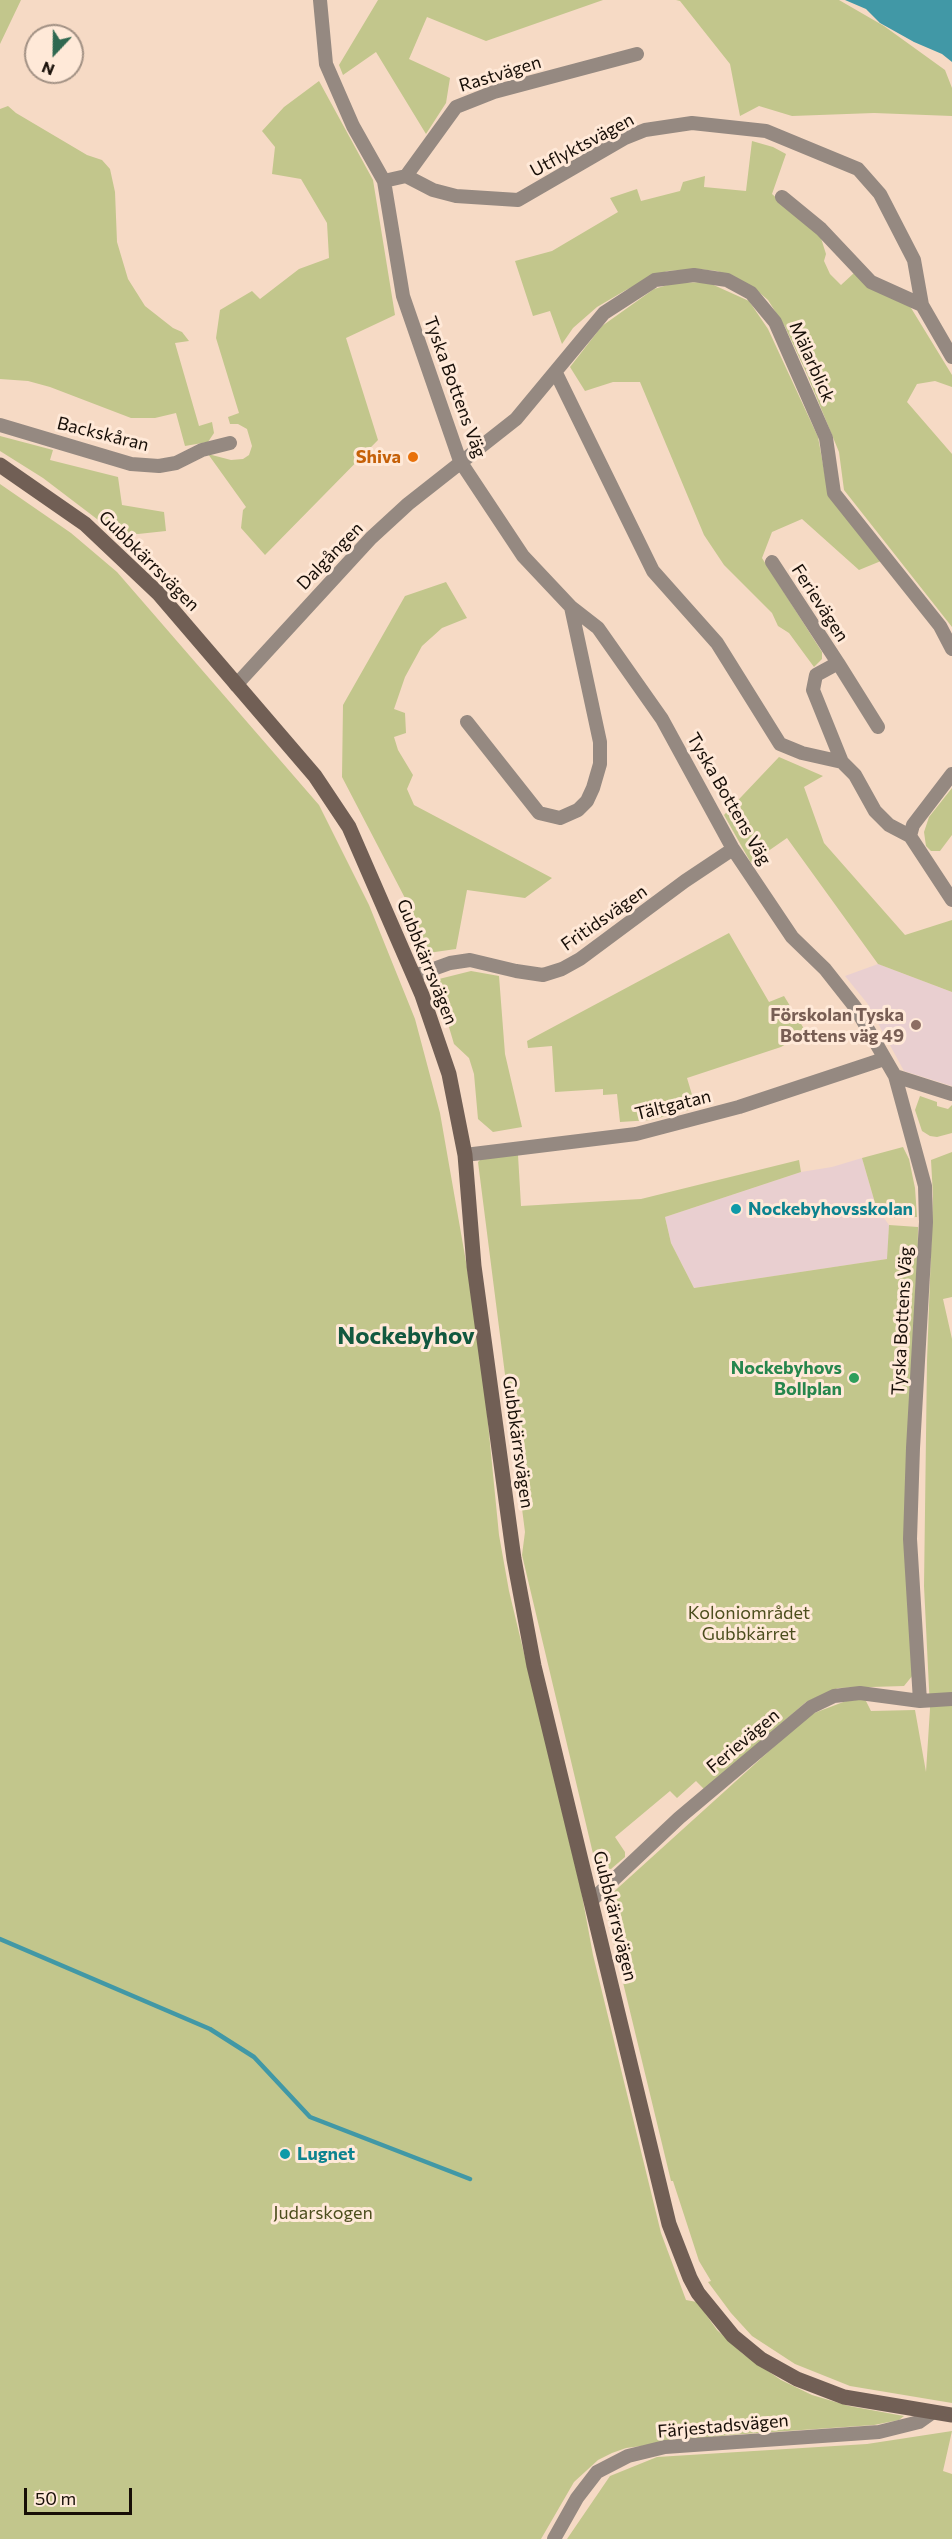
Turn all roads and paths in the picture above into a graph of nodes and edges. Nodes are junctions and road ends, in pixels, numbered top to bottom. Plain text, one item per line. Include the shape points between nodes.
1 (320, 0) edge
2 (636, 54) dead end
3 (406, 176) junction
4 (384, 181) junction
5 (782, 197) dead end
6 (922, 305) junction
7 (952, 357) edge
8 (556, 373) junction
9 (0, 425) edge
10 (230, 442) dead end
11 (460, 461) junction
12 (0, 465) edge
13 (772, 562) dead end
14 (571, 607) junction
15 (952, 649) edge
16 (838, 663) junction
17 (236, 685) junction
18 (467, 722) dead end
19 (878, 727) dead end
20 (842, 762) junction
21 (952, 774) edge
22 (910, 836) junction
23 (733, 849) junction
24 (952, 900) edge
25 (414, 976) junction
26 (884, 1059) junction
27 (895, 1076) junction
28 (952, 1094) edge
29 (465, 1155) junction
30 (952, 1699) edge
31 (920, 1701) junction
32 (592, 1900) junction
33 (933, 2412) junction
34 (952, 2415) edge
35 (554, 2539) edge

1 - 4 street, Tyska Bottens Väg via 326,64 353,126
2 - 3 street, Rastvägen via 494,92 456,107
3 - 4 street
3 - 6 street, Utflyktsvägen via 456,196 518,200 645,130 692,123 766,131 858,169 880,194 914,260
4 - 11 street, Tyska Bottens Väg via 403,296
5 - 6 street via 821,229 870,282
6 - 7 street, Utflyktsvägen
8 - 11 street, Mälarblick via 516,419
8 - 15 street, Mälarblick via 604,313 655,280 694,274 727,280 751,292 775,322 825,438 834,493 940,626
8 - 20 street via 653,571 717,643 780,744
9 - 10 street, Backskåran via 131,464 176,463
11 - 14 street, Tyska Bottens Väg via 523,556
11 - 17 street, Dalgången via 371,538
12 - 17 street, Gubbkärrsvägen via 85,524 159,594
13 - 16 street, Ferievägen
14 - 18 street via 600,742 600,764 593,788 578,810 560,818 539,813
14 - 23 street, Tyska Bottens Väg via 598,628 662,719
16 - 19 street, Ferievägen
16 - 20 street, Ferievägen via 816,675 813,690
17 - 25 street, Gubbkärrsvägen via 315,777 349,826
20 - 22 street, Ferievägen via 855,775 875,812
21 - 22 street via 913,825
22 - 24 street, Ferievägen
23 - 25 street, Fritidsvägen via 562,969 543,975 470,960
23 - 26 street, Tyska Bottens Väg via 792,936 855,1007
25 - 29 street, Gubbkärrsvägen via 449,1074
26 - 27 street, Tyska Bottens Väg
26 - 29 street, Tältgatan via 739,1107 636,1134
27 - 28 street
27 - 31 street, Tyska Bottens Väg via 925,1186 910,1539
29 - 32 street, Gubbkärrsvägen via 474,1266 514,1559 534,1666
30 - 31 street, Ferievägen
31 - 32 street, Ferievägen via 860,1693 834,1696 811,1707 679,1818
32 - 33 street, Gubbkärrsvägen via 669,2224 698,2293 733,2336 761,2359 797,2379 844,2397
33 - 34 street, Gubbkärrsvägen
33 - 35 street, Färjestadsvägen via 919,2422 879,2432 665,2447 628,2456 597,2472

